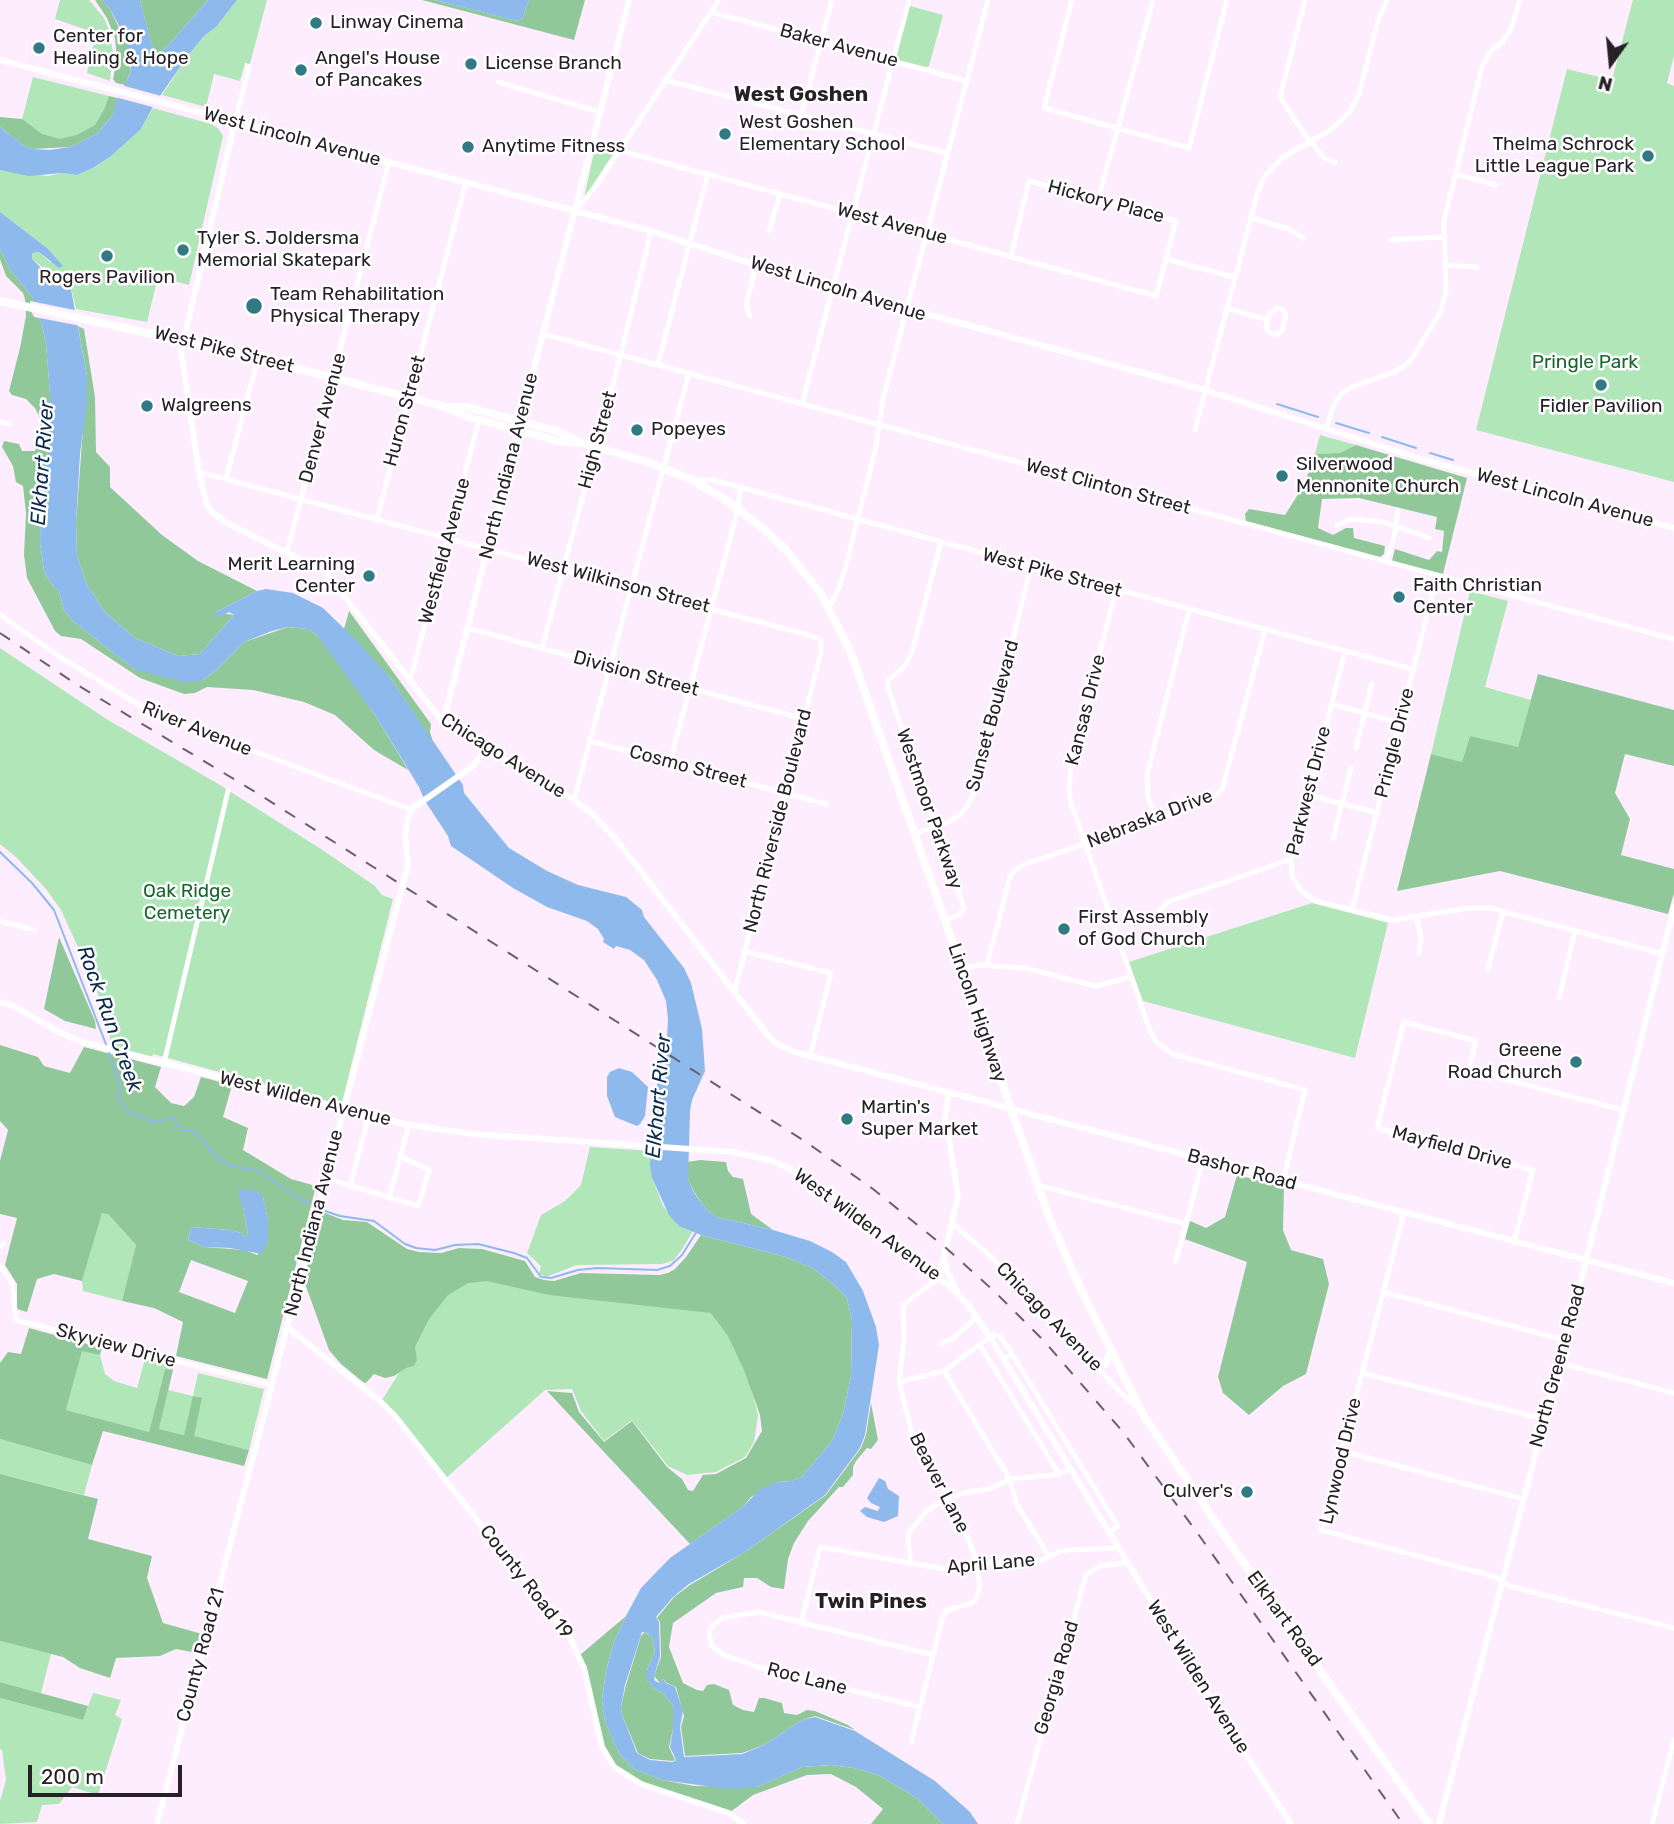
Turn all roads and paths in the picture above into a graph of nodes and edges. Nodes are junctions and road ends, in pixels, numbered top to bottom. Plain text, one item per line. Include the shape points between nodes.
1 (629, 0) edge
2 (719, 0) edge
3 (832, 0) edge
4 (909, 0) edge
5 (988, 0) edge
6 (1072, 0) edge
7 (1153, 0) edge
8 (1227, 0) edge
9 (1305, 0) edge
10 (1387, 0) edge
11 (1520, 0) edge
12 (711, 12) junction
13 (821, 41) junction
14 (0, 60) edge
15 (893, 61) junction
16 (249, 67) dead end
17 (665, 80) junction
18 (498, 82) dead end
19 (966, 82) junction
20 (600, 112) junction
21 (801, 116) junction
22 (235, 122) junction
23 (1118, 128) junction
24 (874, 134) junction
25 (1310, 141) junction
26 (592, 143) junction
27 (619, 150) junction
28 (947, 153) junction
29 (389, 162) junction
30 (1335, 162) dead end
31 (708, 174) junction
32 (1455, 174) junction
33 (466, 182) junction
34 (1496, 185) dead end
35 (780, 194) junction
36 (1098, 200) junction
37 (576, 211) junction
38 (853, 213) junction
39 (1251, 218) junction
40 (1176, 220) joint
41 (651, 231) junction
42 (769, 231) dead end
43 (926, 232) junction
44 (1443, 237) junction
45 (1303, 238) dead end
46 (1391, 240) dead end
47 (690, 242) junction
48 (1011, 256) junction
49 (1166, 259) junction
50 (756, 265) junction
51 (1445, 265) junction
52 (1477, 267) dead end
53 (1234, 278) junction
54 (833, 289) junction
55 (1, 304) edge
56 (1226, 308) junction
57 (906, 309) junction
58 (750, 316) dead end
59 (1268, 320) junction
60 (543, 334) junction
61 (183, 340) junction
62 (621, 354) junction
63 (258, 358) junction
64 (658, 364) junction
65 (689, 373) junction
66 (333, 378) junction
67 (1205, 390) junction
68 (410, 398) junction
69 (802, 404) junction
70 (446, 407) junction
71 (479, 420) junction
72 (0, 422) edge
73 (8, 424) dead end
74 (878, 425) junction
75 (519, 426) junction
76 (1326, 429) junction
77 (1195, 430) dead end
78 (596, 447) junction
79 (664, 467) junction
80 (199, 472) junction
81 (226, 480) junction
82 (692, 480) junction
83 (741, 487) junction
84 (302, 500) junction
85 (737, 508) junction
86 (1398, 510) dead end
87 (377, 519) junction
88 (857, 520) junction
89 (1338, 526) dead end
90 (1396, 526) junction
91 (1674, 528) edge
92 (448, 538) junction
93 (1430, 538) dead end
94 (941, 542) junction
95 (488, 549) junction
96 (287, 552) junction
97 (1386, 562) junction
98 (1031, 567) junction
99 (563, 569) junction
100 (1437, 576) junction
101 (631, 587) junction
102 (1116, 590) junction
103 (829, 607) junction
104 (711, 608) junction
105 (1189, 610) junction
106 (0, 615) edge
107 (467, 628) junction
108 (1265, 630) junction
109 (1674, 639) edge
110 (542, 648) junction
111 (821, 652) joint
112 (1345, 652) junction
113 (610, 667) junction
114 (1412, 669) junction
115 (410, 681) junction
116 (1372, 684) dead end
117 (690, 688) junction
118 (1332, 704) junction
119 (1365, 713) junction
120 (804, 719) junction
121 (443, 722) junction
122 (1400, 723) junction
123 (590, 741) junction
124 (1356, 748) dead end
125 (486, 749) junction
126 (670, 762) junction
127 (1351, 768) dead end
128 (228, 792) dead end
129 (785, 793) junction
130 (1308, 795) junction
131 (574, 800) junction
132 (826, 804) dead end
133 (1342, 804) junction
134 (412, 810) junction
135 (1378, 813) junction
136 (1156, 819) junction
137 (936, 827) junction
138 (915, 834) junction
139 (1333, 839) dead end
140 (1084, 844) junction
141 (1291, 859) junction
142 (1674, 907) edge
143 (1159, 911) dead end
144 (1352, 911) junction
145 (1503, 912) junction
146 (1417, 917) junction
147 (945, 920) junction
148 (0, 921) edge
149 (35, 930) dead end
150 (1576, 930) junction
151 (744, 951) junction
152 (1419, 953) dead end
153 (1662, 954) junction
154 (987, 965) junction
155 (962, 968) junction
156 (1488, 969) dead end
157 (1130, 977) junction
158 (735, 990) junction
159 (1559, 998) dead end
160 (0, 1002) edge
161 (810, 1056) junction
162 (163, 1063) junction
163 (949, 1093) junction
164 (343, 1109) junction
165 (1011, 1109) junction
166 (1623, 1110) junction
167 (369, 1116) junction
168 (409, 1125) junction
169 (400, 1156) junction
170 (1203, 1160) junction
171 (325, 1178) junction
172 (1283, 1181) junction
173 (1037, 1185) junction
174 (350, 1186) junction
175 (389, 1198) junction
176 (1404, 1213) junction
177 (952, 1223) junction
178 (1186, 1224) junction
179 (1514, 1242) junction
180 (944, 1257) junction
181 (1176, 1261) dead end
182 (1586, 1261) junction
183 (0, 1266) edge
184 (939, 1278) junction
185 (1674, 1283) edge
186 (1383, 1292) junction
187 (960, 1295) junction
188 (977, 1317) junction
189 (287, 1327) junction
190 (990, 1337) junction
191 (1565, 1340) junction
192 (941, 1344) dead end
193 (980, 1345) junction
194 (1111, 1352) junction
195 (1012, 1354) junction
196 (1004, 1359) junction
197 (1094, 1363) junction
198 (1559, 1363) junction
199 (944, 1371) junction
200 (1362, 1373) junction
201 (899, 1382) junction
202 (271, 1385) junction
203 (1674, 1393) edge
204 (1142, 1413) junction
205 (1544, 1419) junction
206 (1065, 1442) junction
207 (1058, 1447) junction
208 (1342, 1451) junction
209 (1071, 1469) junction
210 (1059, 1474) junction
211 (1010, 1479) junction
212 (948, 1497) junction
213 (1523, 1499) junction
214 (1109, 1532) junction
215 (1119, 1548) junction
216 (1049, 1556) junction
217 (1128, 1562) junction
218 (911, 1563) junction
219 (977, 1563) junction
220 (223, 1567) joint
221 (1502, 1581) junction
222 (801, 1623) junction
223 (1674, 1629) edge
224 (933, 1655) junction
225 (920, 1707) junction
226 (1674, 1740) edge
227 (911, 1743) dead end
228 (157, 1824) edge
229 (743, 1824) edge
230 (1017, 1824) edge
231 (1291, 1824) edge
232 (1429, 1824) edge
233 (1439, 1824) edge
234 (1652, 1824) edge

1 - 20 street, North Indiana Avenue
2 - 12 street
3 - 13 street
4 - 15 street
5 - 19 street
6 - 23 street via 1044,108
7 - 23 street
8 - 23 street via 1189,148
9 - 25 street via 1280,97
10 - 25 street via 1353,106 1338,125
11 - 32 street via 1511,29 1484,62
12 - 13 street, Baker Avenue
12 - 17 street
13 - 15 street, Baker Avenue
13 - 21 street
14 - 22 street, West Lincoln Avenue
15 - 19 street, Baker Avenue
15 - 24 street
16 - 22 street
17 - 21 street
17 - 27 street
18 - 20 street
19 - 28 street
20 - 26 street, North Indiana Avenue
21 - 24 street
22 - 29 street, West Lincoln Avenue
22 - 61 street, Chicago Avenue
23 - 36 street
24 - 28 street
24 - 38 street
25 - 30 street via 1324,158
25 - 39 street via 1283,156 1268,172
26 - 27 street, West Avenue
26 - 37 street, North Indiana Avenue
27 - 31 street, West Avenue
27 - 37 street
28 - 43 street
29 - 33 street, West Lincoln Avenue
29 - 66 street, Denver Avenue
31 - 35 street, West Avenue
31 - 47 street
32 - 34 street
32 - 44 street
33 - 37 street, West Lincoln Avenue
33 - 68 street, Huron Street
35 - 38 street, West Avenue
35 - 42 street
36 - 40 street, Hickory Place
36 - 48 street, Hickory Place via 1030,181
37 - 41 street, West Lincoln Avenue
37 - 60 street, North Indiana Avenue
38 - 43 street, West Avenue
38 - 54 street
39 - 45 street
39 - 53 street
40 - 49 street, West Avenue
41 - 47 street, West Lincoln Avenue
41 - 62 street, High Street
43 - 48 street, West Avenue
43 - 57 street
44 - 46 street
44 - 51 street
47 - 50 street, West Lincoln Avenue
47 - 64 street
48 - 49 street, West Avenue via 1156,296
49 - 53 street
50 - 54 street, West Lincoln Avenue
50 - 58 street via 746,305
51 - 52 street
51 - 76 street via 1444,303 1413,357 1394,372 1344,391
53 - 56 street
54 - 57 street, West Lincoln Avenue
54 - 69 street
55 - 61 highway, West Pike Street
56 - 59 street
56 - 67 street
57 - 67 street, West Lincoln Avenue
57 - 74 street
59 - 59 street via 1269,332 1281,333 1284,311 1274,309
60 - 62 street, West Clinton Street
60 - 75 street, North Indiana Avenue
61 - 63 highway, West Pike Street
61 - 80 street, Chicago Avenue via 181,355
62 - 64 street, West Clinton Street
62 - 78 street, High Street
63 - 66 highway, West Pike Street
63 - 81 street
64 - 65 street, West Clinton Street
65 - 69 street, West Clinton Street
65 - 79 street
66 - 68 highway, West Pike Street
66 - 84 street, Denver Avenue
67 - 76 street, West Lincoln Avenue
67 - 77 street
68 - 70 highway, West Pike Street
68 - 87 street, Huron Street
69 - 74 street, West Clinton Street
70 - 71 highway, West Pike Street
70 - 75 highway, West Pike Street via 467,407
71 - 75 highway, West Pike Street
71 - 92 street, Westfield Avenue
72 - 73 street
74 - 88 street
74 - 97 street, West Clinton Street
75 - 78 highway, West Pike Street via 558,441
75 - 95 street, North Indiana Avenue
76 - 91 street, West Lincoln Avenue
78 - 79 highway, West Pike Street
78 - 99 street, High Street
79 - 82 highway
79 - 101 street
80 - 81 street, West Wilkinson Street
80 - 96 street, Chicago Avenue via 212,512
81 - 84 street, West Wilkinson Street
82 - 83 street, West Pike Street
82 - 85 highway
83 - 85 street
83 - 88 street, West Pike Street
84 - 87 street, West Wilkinson Street
84 - 96 street, Denver Avenue
85 - 103 highway via 788,552
85 - 104 street
86 - 90 street
87 - 92 street, West Wilkinson Street
88 - 94 street, West Pike Street
88 - 103 street via 841,582
89 - 90 street via 1355,519
90 - 93 street
90 - 97 street
92 - 95 street, West Wilkinson Street
92 - 115 street, Westfield Avenue
94 - 98 street, West Pike Street
94 - 137 street, Westmoor Parkway via 912,652 887,685
95 - 99 street, West Wilkinson Street
95 - 107 street, North Indiana Avenue
96 - 115 street, Chicago Avenue via 333,580
97 - 100 street, West Clinton Street
98 - 102 street, West Pike Street
98 - 137 street, Sunset Boulevard via 974,792 962,813
99 - 101 street, West Wilkinson Street
99 - 110 street, High Street
100 - 109 street, West Clinton Street
100 - 114 street, Pringle Drive
101 - 104 street, West Wilkinson Street
101 - 113 street
102 - 105 street, West Pike Street
102 - 140 street, Kansas Drive via 1071,764 1071,803
103 - 138 highway, Lincoln Highway via 850,650
104 - 111 street, West Wilkinson Street via 817,637 822,642
104 - 117 street
105 - 108 street, West Pike Street
105 - 136 street via 1149,764 1148,797
106 - 134 street, River Avenue via 156,715
107 - 110 street, Division Street
107 - 121 street, North Indiana Avenue
108 - 112 street, West Pike Street
108 - 136 street, Nebraska Drive via 1222,790 1206,802
110 - 113 street, Division Street
111 - 120 street, North Riverside Boulevard
112 - 114 street, West Pike Street
112 - 118 street, Parkwest Drive
113 - 117 street, Division Street
113 - 123 street
114 - 122 street, Pringle Drive
115 - 121 street, Chicago Avenue
116 - 119 street
117 - 120 street, Division Street
117 - 126 street
118 - 119 street
118 - 130 street, Parkwest Drive
119 - 122 street
119 - 124 street
120 - 129 street, North Riverside Boulevard
121 - 125 street, Chicago Avenue
122 - 135 street, Pringle Drive
123 - 126 street, Cosmo Street
123 - 131 street
125 - 131 street, Chicago Avenue
125 - 134 street via 476,763
126 - 129 street, Cosmo Street
127 - 133 street
128 - 162 street
129 - 132 street, Cosmo Street
129 - 151 street, North Riverside Boulevard
130 - 133 street
130 - 141 street, Parkwest Drive
131 - 158 street, Chicago Avenue via 606,826
133 - 135 street
133 - 139 street
134 - 164 street, North Indiana Avenue via 406,828 408,864
135 - 144 street, Pringle Drive
136 - 140 street, Nebraska Drive
137 - 138 street, Sunset Boulevard
137 - 147 street, Westmoor Parkway via 964,908 962,914
138 - 147 highway, Lincoln Highway
140 - 154 street, Nebraska Drive via 1015,870
140 - 157 street, Kansas Drive
141 - 143 street via 1168,902
141 - 144 street, Parkwest Drive via 1294,882 1305,895
142 - 153 street, North Greene Road
144 - 146 street, Parkwest Drive via 1393,920
145 - 146 street, Parkwest Drive via 1480,907
145 - 150 street, Parkwest Drive
145 - 156 street
146 - 152 street
147 - 155 highway, Lincoln Highway
148 - 149 street
150 - 153 street, Parkwest Drive
150 - 159 street
151 - 158 street, North Riverside Boulevard
151 - 161 street via 831,973
153 - 166 street, North Greene Road
154 - 155 street
154 - 157 street via 1035,970 1096,986
155 - 165 highway, Lincoln Highway
157 - 172 street, Kansas Drive via 1157,1043 1173,1054 1305,1090
158 - 161 street, Chicago Avenue via 772,1040
160 - 162 street, West Wilden Avenue via 69,1037
161 - 163 street, Bashor Road
162 - 164 street, West Wilden Avenue
163 - 165 street, Bashor Road
163 - 177 street via 944,1124 958,1189
164 - 167 street, West Wilden Avenue
164 - 171 street, North Indiana Avenue
165 - 170 street, Bashor Road
165 - 173 highway, Lincoln Highway
166 - 179 street, Mayfield Drive via 1469,1070 1476,1041 1404,1022 1377,1128 1533,1170
166 - 182 street, North Greene Road
167 - 168 street, West Wilden Avenue
167 - 174 street
168 - 169 street
168 - 184 street, West Wilden Avenue via 754,1155 788,1167 827,1192
169 - 175 street
169 - 175 street via 425,1166 429,1174 418,1206
170 - 172 street, Bashor Road
170 - 178 street
171 - 174 street
171 - 189 street, North Indiana Avenue
172 - 176 street, Bashor Road
173 - 178 street
173 - 194 highway, Lincoln Highway
174 - 175 street
176 - 179 street, Bashor Road
176 - 186 street, Lynwood Drive
177 - 180 street
177 - 197 street, Chicago Avenue
178 - 181 street
179 - 182 street, Bashor Road
180 - 184 street
180 - 187 street
182 - 185 street, Bashor Road
182 - 191 street, North Greene Road
183 - 202 street, Skyview Drive via 12,1283 16,1320
184 - 187 street, West Wilden Avenue
184 - 201 street, Beaver Lane via 903,1305
186 - 191 street
186 - 200 street, Lynwood Drive
187 - 188 street, West Wilden Avenue
188 - 190 street, West Wilden Avenue
188 - 192 street
189 - 202 street, North Indiana Avenue
189 - 229 street, County Road 19 via 396,1416 569,1636 584,1668 602,1747 614,1768 641,1784 729,1813
190 - 193 street
190 - 195 street via 1000,1336
190 - 196 street, West Wilden Avenue
191 - 198 street, North Greene Road
193 - 199 street
193 - 210 street
194 - 197 highway via 1105,1364
194 - 204 highway, Lincoln Highway
195 - 196 street
195 - 206 street
196 - 207 street, West Wilden Avenue
197 - 204 street, Chicago Avenue
198 - 203 street
198 - 205 street, North Greene Road
199 - 201 street
199 - 211 street
200 - 205 street
200 - 208 street, Lynwood Drive
201 - 212 street, Beaver Lane via 915,1446
202 - 220 street, North Indiana Avenue
204 - 232 highway, Elkhart Road
205 - 213 street, North Greene Road
206 - 207 street
206 - 214 street via 1118,1526
207 - 209 street, West Wilden Avenue
208 - 213 street
208 - 221 street, Lynwood Drive via 1321,1530
209 - 210 street
209 - 214 street, West Wilden Avenue
210 - 211 street
211 - 212 street via 990,1489
211 - 216 street via 1014,1499
212 - 218 street via 911,1529
212 - 219 street, Beaver Lane
213 - 221 street, North Greene Road
214 - 215 street, West Wilden Avenue
215 - 216 street, April Lane via 1069,1550
215 - 217 street, West Wilden Avenue
216 - 219 street, April Lane via 1036,1561
217 - 230 street, Georgia Road via 1100,1566 1086,1575
217 - 231 street, West Wilden Avenue
218 - 219 street, April Lane via 950,1570
218 - 222 street, April Lane via 820,1547
219 - 224 street, Beaver Lane via 978,1596 971,1604 945,1612
220 - 228 street, County Road 21
221 - 223 street
221 - 233 street, North Greene Road
222 - 224 street
222 - 225 street, Roc Lane via 754,1612 722,1618 709,1632 711,1645 724,1655 758,1667
224 - 225 street, Beaver Lane
225 - 227 street, Beaver Lane
226 - 234 street

